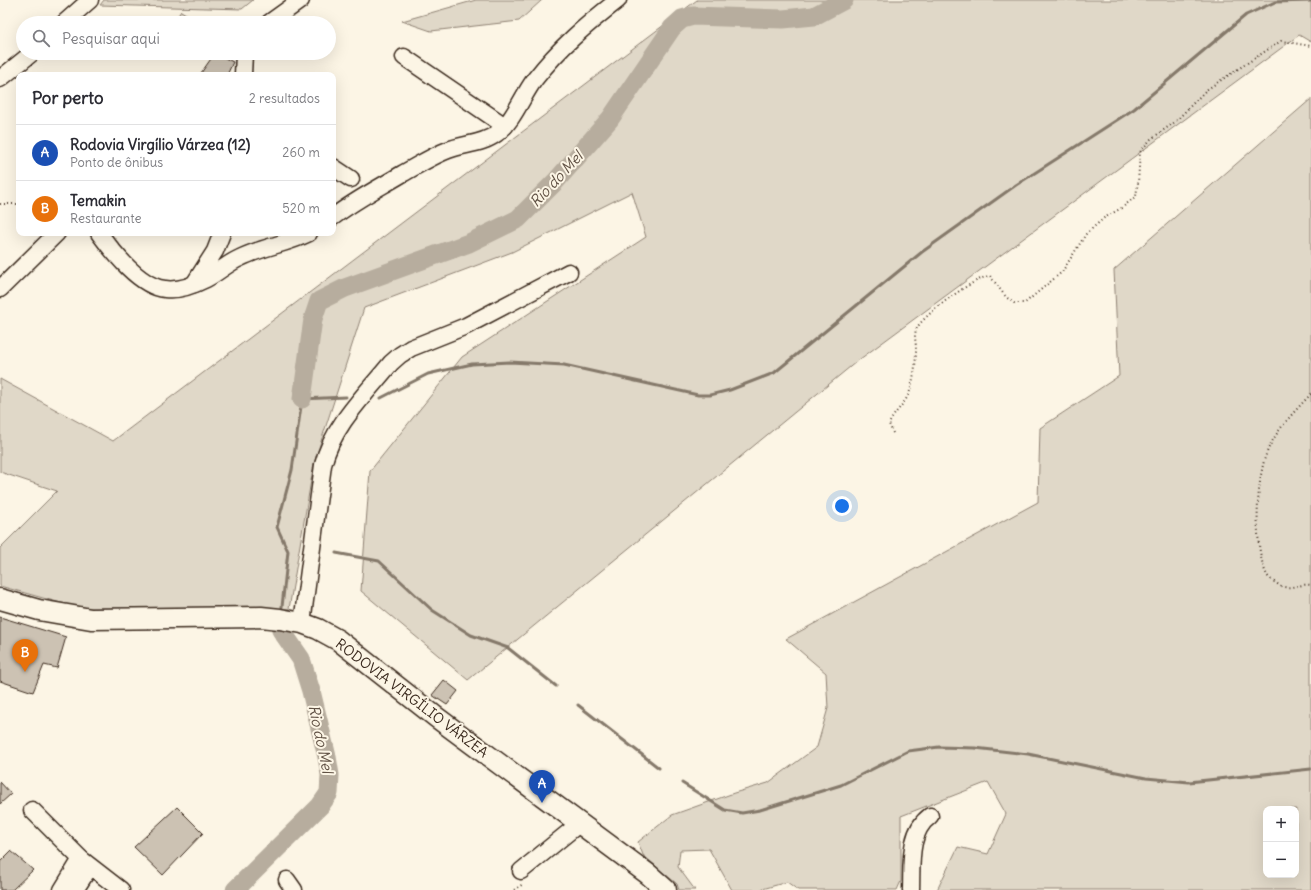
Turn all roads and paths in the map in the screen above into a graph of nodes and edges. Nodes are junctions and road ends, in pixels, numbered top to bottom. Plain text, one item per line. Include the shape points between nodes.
1 (90, 0) edge
2 (302, 0) edge
3 (618, 0) edge
4 (72, 16) edge
5 (279, 16) edge
6 (1311, 46) edge
7 (404, 57) dead end
8 (23, 60) edge
9 (244, 60) edge
10 (243, 72) edge
11 (0, 79) edge
12 (505, 126) junction
13 (336, 169) edge
14 (351, 179) dead end
15 (0, 204) edge
16 (16, 204) edge
17 (336, 215) edge
18 (54, 236) edge
19 (102, 236) edge
20 (221, 236) edge
21 (300, 236) edge
22 (569, 272) dead end
23 (194, 284) junction
24 (0, 289) edge
25 (1311, 394) edge
26 (893, 433) dead end
27 (1311, 585) edge
28 (0, 599) edge
29 (302, 623) junction
30 (32, 810) dead end
31 (930, 816) dead end
32 (580, 823) junction
33 (85, 863) junction
34 (521, 871) dead end
35 (62, 890) edge
36 (75, 890) edge
37 (121, 890) edge
38 (666, 890) edge
39 (911, 890) edge

1 - 4 street
2 - 5 street
3 - 12 street via 554,54
6 - 26 path via 1280,41 1206,90 1175,122 1151,139 1140,152 1136,196 1086,234 1062,272 1025,302 1014,303 990,276 983,276 968,284 922,320 916,331 915,369 909,393 889,424
7 - 12 street
8 - 11 street
9 - 10 street
12 - 17 street via 489,138 433,157 363,195
13 - 14 street
15 - 16 path
18 - 24 street
19 - 23 street via 131,269 150,284 165,290
20 - 23 street via 215,251
21 - 23 street via 241,257
22 - 29 street via 466,326 400,354 334,434 323,465
25 - 27 path via 1290,417 1267,452 1260,473 1259,495 1259,540 1267,577 1282,586
28 - 29 main road, RODOVIA VIRGÍLIO VÁRZEA via 39,610 91,619 261,617
29 - 32 main road, RODOVIA VIRGÍLIO VÁRZEA via 338,640 357,653 436,717
30 - 33 street
31 - 39 street via 922,821 915,834
32 - 34 street
32 - 38 main road, RODOVIA VIRGÍLIO VÁRZEA
33 - 35 street
33 - 36 street
33 - 37 street

